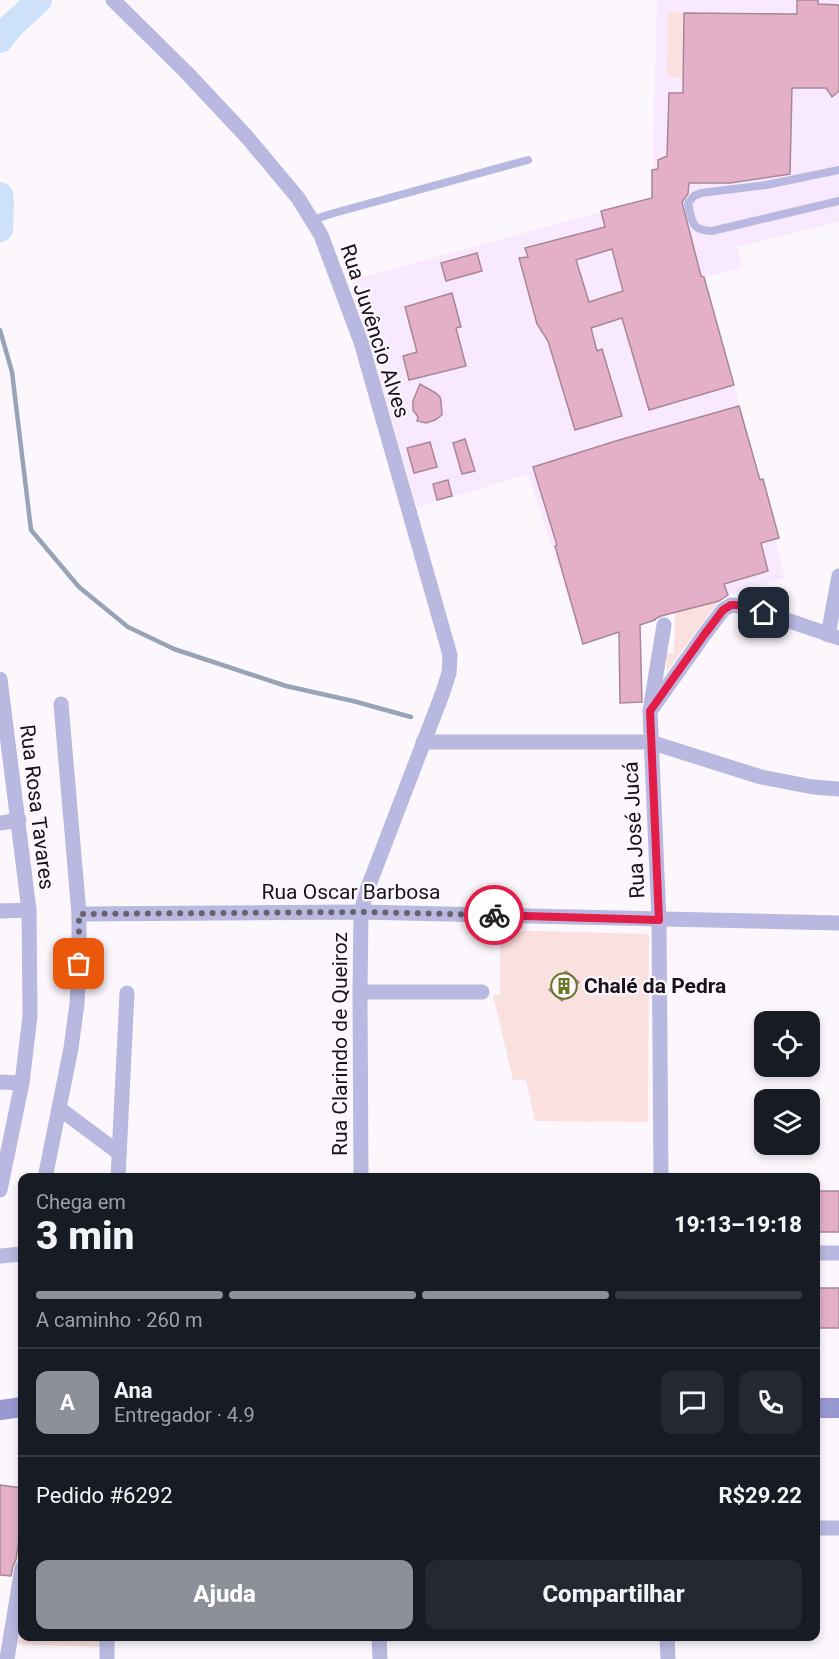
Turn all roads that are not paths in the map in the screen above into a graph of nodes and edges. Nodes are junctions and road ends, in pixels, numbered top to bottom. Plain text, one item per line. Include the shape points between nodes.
1 (113, 1) edge
2 (528, 160) dead end
3 (839, 170) edge
4 (839, 201) edge
5 (312, 220) junction
6 (839, 576) edge
7 (664, 625) dead end
8 (833, 636) edge
9 (0, 679) edge
10 (61, 704) dead end
11 (650, 711) junction
12 (2, 714) edge
13 (423, 742) junction
14 (650, 742) junction
15 (839, 789) edge
16 (19, 820) junction
17 (0, 824) edge
18 (29, 910) junction
19 (0, 911) edge
20 (361, 912) junction
21 (79, 914) junction
22 (659, 920) junction
23 (839, 923) edge
24 (360, 992) junction
25 (482, 992) dead end
26 (127, 993) dead end
27 (0, 1082) edge
28 (22, 1083) junction
29 (60, 1109) junction
30 (119, 1153) junction
31 (46, 1173) edge
32 (118, 1173) edge
33 (362, 1173) edge
34 (661, 1173) edge
35 (0, 1190) edge
36 (839, 1252) edge
37 (820, 1253) edge
38 (18, 1254) edge
39 (0, 1256) edge
40 (18, 1408) edge
41 (820, 1408) edge
42 (839, 1408) edge
43 (0, 1410) edge
44 (820, 1528) edge
45 (839, 1528) edge
46 (18, 1592) edge
47 (107, 1641) edge
48 (379, 1641) edge
49 (667, 1641) edge
50 (7, 1659) edge
51 (107, 1659) edge
52 (380, 1659) edge
53 (668, 1659) edge

1 - 5 street, Rua Juvêncio Alves via 247,137
2 - 5 lane
3 - 4 lane via 701,193 688,202 696,228 712,231
5 - 13 street, Rua Juvêncio Alves via 361,342 450,655 449,673
6 - 8 street
7 - 11 street, Rua José Jucá
8 - 11 street via 749,607 731,605 723,610
9 - 12 street, Rua Rosa Tavares
10 - 21 street
11 - 14 street, Rua José Jucá
12 - 16 street, Rua Rosa Tavares
13 - 14 street
13 - 20 street, Rua Clarindo de Queiroz
14 - 15 street via 761,777
14 - 22 street, Rua José Jucá
16 - 17 street
16 - 18 street, Rua Rosa Tavares
18 - 19 street
18 - 28 street, Rua Rosa Tavares via 30,1016
20 - 21 street, Rua Oscar Barbosa
20 - 22 street, Rua Oscar Barbosa
20 - 24 street, Rua Clarindo de Queiroz
21 - 29 street via 77,1004
22 - 23 street, Rua Oscar Barbosa
22 - 34 street, Rua José Jucá
24 - 25 street
24 - 33 street, Rua Clarindo de Queiroz
26 - 30 street
27 - 28 street
28 - 35 street, Rua Rosa Tavares
29 - 30 street
29 - 31 street
30 - 32 street
36 - 37 street
38 - 39 street
40 - 43 main road
41 - 42 main road
44 - 45 street
46 - 50 street
47 - 51 street
48 - 52 street
49 - 53 street

